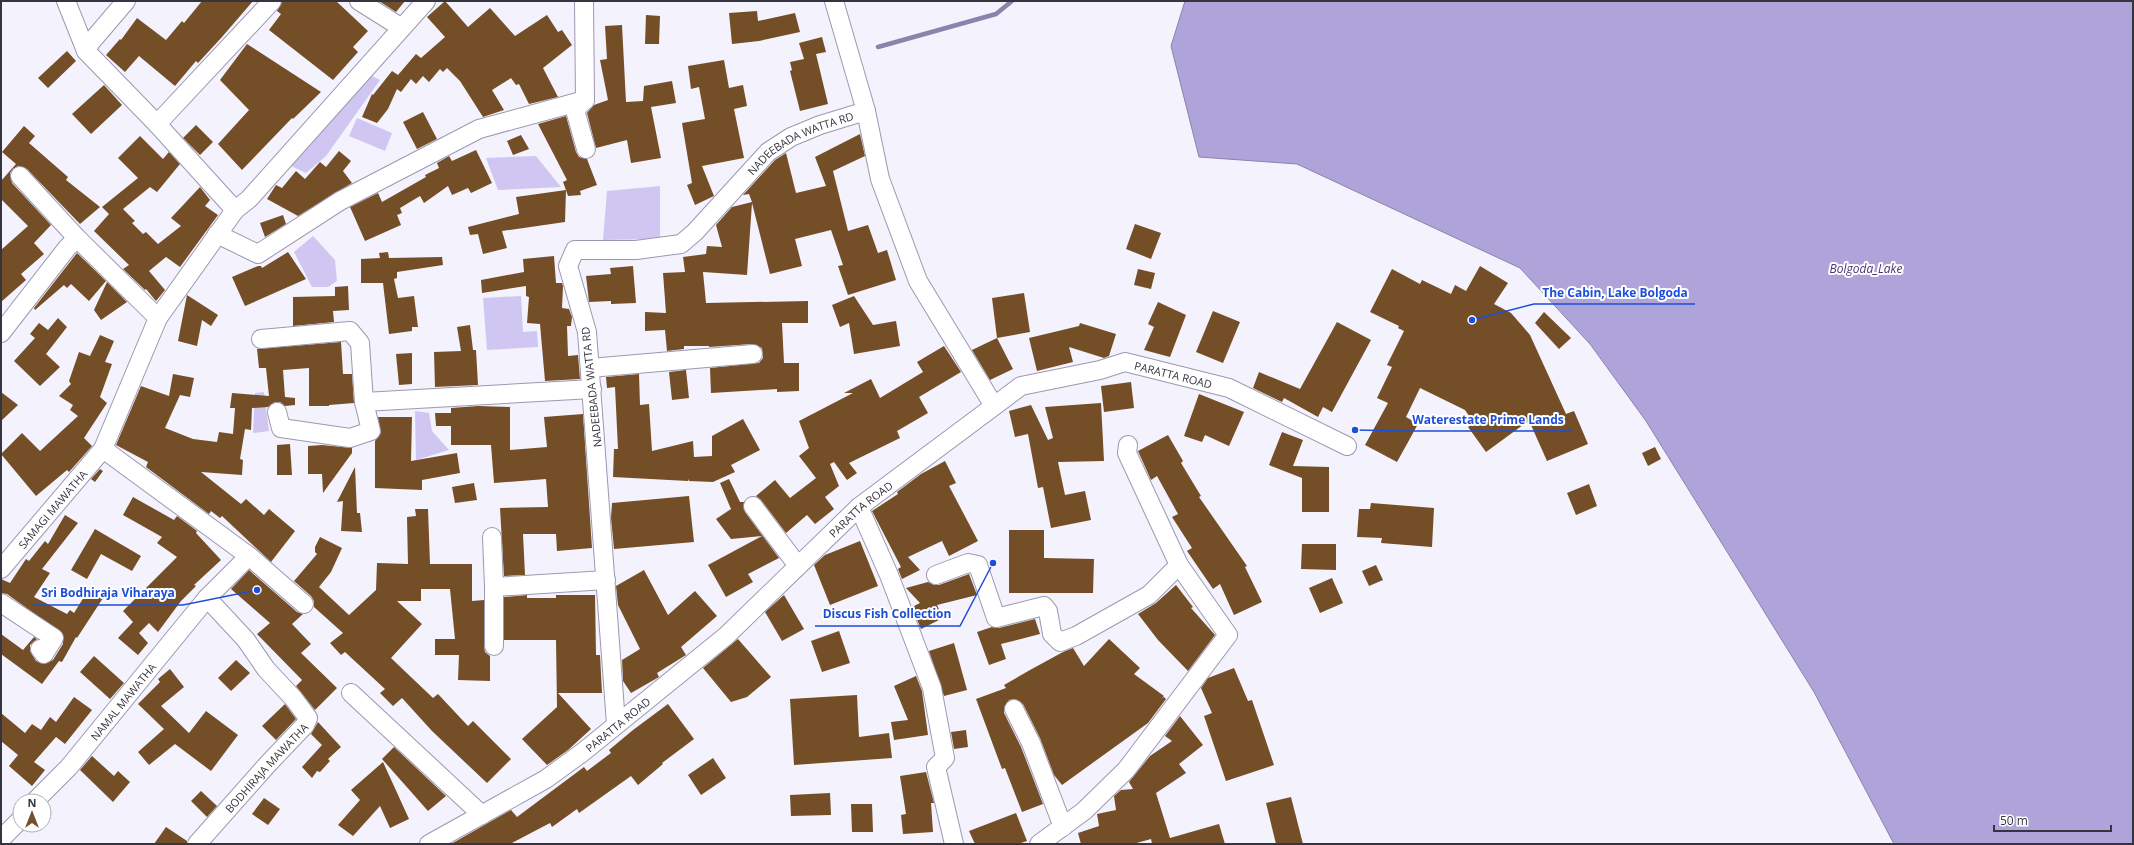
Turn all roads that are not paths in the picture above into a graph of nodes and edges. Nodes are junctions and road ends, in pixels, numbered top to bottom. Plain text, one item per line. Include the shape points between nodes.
1 (66, 1) edge
2 (126, 1) edge
3 (272, 1) edge
4 (359, 1) edge
5 (426, 1) edge
6 (584, 1) edge
7 (834, 1) edge
8 (402, 28) junction
9 (86, 52) junction
10 (585, 100) junction
11 (866, 111) junction
12 (158, 124) junction
13 (586, 149) dead end
14 (20, 176) dead end
15 (235, 210) junction
16 (217, 234) junction
17 (77, 238) junction
18 (158, 318) junction
19 (1, 333) edge
20 (261, 339) dead end
21 (753, 354) dead end
22 (590, 368) junction
23 (592, 389) junction
24 (364, 402) junction
25 (994, 406) junction
26 (277, 412) dead end
27 (1128, 445) dead end
28 (1347, 446) dead end
29 (102, 449) junction
30 (754, 506) dead end
31 (859, 507) junction
32 (492, 537) dead end
33 (249, 556) junction
34 (1179, 565) junction
35 (798, 566) junction
36 (1, 569) edge
37 (936, 575) dead end
38 (606, 580) junction
39 (494, 587) junction
40 (206, 598) junction
41 (1, 603) edge
42 (304, 604) dead end
43 (494, 646) dead end
44 (40, 649) dead end
45 (352, 693) dead end
46 (1014, 709) dead end
47 (616, 724) junction
48 (43, 793) edge
49 (482, 815) junction
50 (1063, 827) junction
51 (12, 828) edge
52 (1, 839) edge
53 (196, 844) edge
54 (429, 844) edge
55 (954, 844) edge
56 (1039, 844) edge

1 - 9 street
2 - 9 street
3 - 12 street
4 - 8 street
5 - 8 street, SAMAGI MAWATHA
6 - 10 street
7 - 11 street
8 - 15 street, SAMAGI MAWATHA via 248,199
9 - 12 street
10 - 13 street via 575,110
10 - 16 street via 479,129 340,202 258,254
11 - 22 street, NADEEBADA WATTA RD via 791,137 768,152 681,244 636,250 575,250 568,266 587,332
11 - 25 street via 880,179 918,281
12 - 15 street
14 - 17 street
15 - 16 street, SAMAGI MAWATHA
16 - 18 street, SAMAGI MAWATHA
17 - 18 street
17 - 19 street
18 - 29 street, SAMAGI MAWATHA
20 - 24 street via 350,331 360,343
21 - 22 street
22 - 23 street, NADEEBADA WATTA RD
23 - 24 street
23 - 38 street, NADEEBADA WATTA RD
24 - 26 street via 371,431 350,438 281,428
25 - 28 street, PARATTA ROAD via 1021,386 1100,370 1125,362 1229,388
25 - 31 street, PARATTA ROAD
27 - 34 street via 1127,453
29 - 33 street
29 - 36 street, SAMAGI MAWATHA
30 - 35 street
31 - 35 street, PARATTA ROAD
31 - 55 street via 889,574 932,688 945,758 936,767
32 - 39 street
33 - 40 street, NAMAL MAWATHA
33 - 42 street
34 - 37 street via 1150,595 1076,636 1060,642 1052,634 1048,611 1044,606 996,618 978,565 968,563
34 - 50 street via 1228,636 1126,770 1084,811
35 - 47 street, PARATTA ROAD via 726,636
38 - 39 street
38 - 47 street, NADEEBADA WATTA RD
39 - 43 street
40 - 48 street, NAMAL MAWATHA via 68,767
40 - 53 street, BODHIRAJA MAWATHA via 246,640 266,669 294,698 308,718 305,725
41 - 44 street via 54,638 44,654
45 - 49 street
46 - 50 street via 1031,743
47 - 49 street, PARATTA ROAD via 546,779
49 - 54 street, PARATTA ROAD
50 - 56 street
51 - 52 street

